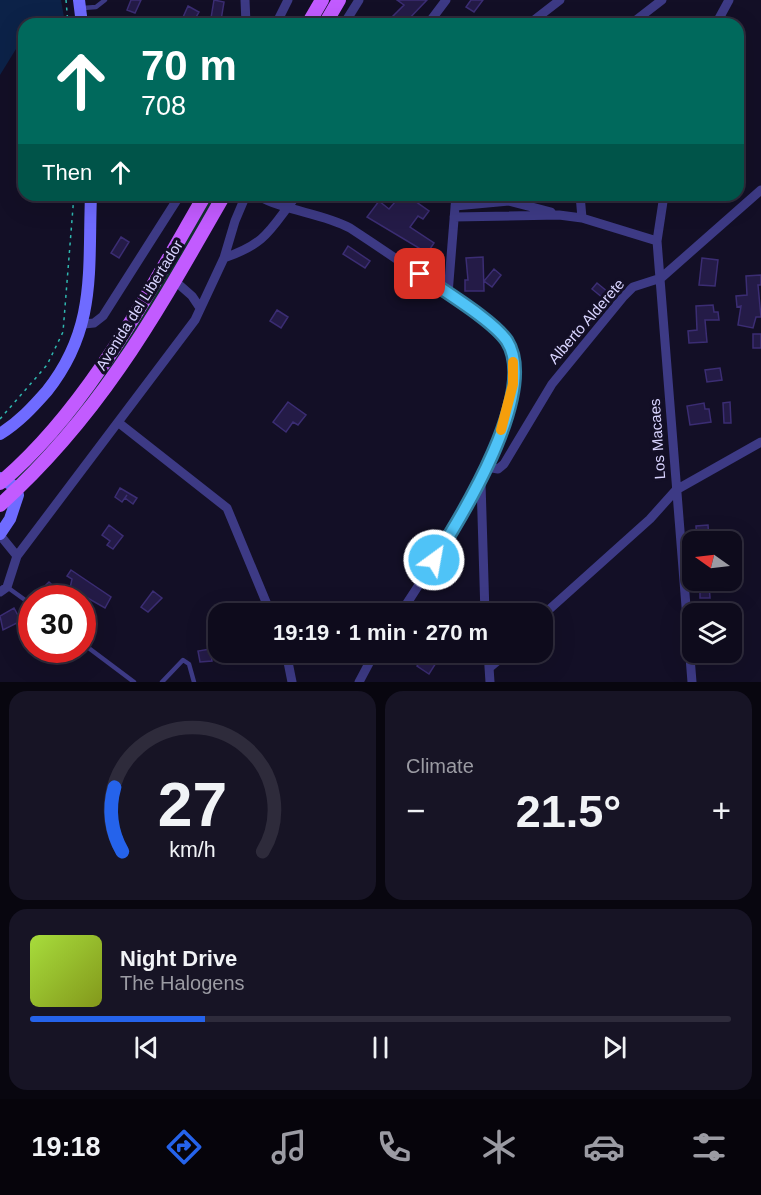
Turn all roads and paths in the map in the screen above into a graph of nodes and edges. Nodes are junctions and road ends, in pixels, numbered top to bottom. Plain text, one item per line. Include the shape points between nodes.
1 (66, 0) edge
2 (105, 0) edge
3 (245, 0) edge
4 (288, 0) edge
5 (322, 0) edge
6 (339, 0) edge
7 (359, 0) edge
8 (446, 0) edge
9 (560, 0) edge
10 (662, 0) edge
11 (729, 0) edge
12 (79, 4) edge
13 (68, 18) edge
14 (246, 18) edge
15 (279, 18) edge
16 (312, 18) edge
17 (328, 18) edge
18 (348, 18) edge
19 (432, 18) edge
20 (537, 18) edge
21 (639, 18) edge
22 (719, 18) edge
23 (761, 190) edge
24 (74, 201) edge
25 (91, 201) edge
26 (176, 201) edge
27 (202, 201) edge
28 (221, 201) edge
29 (244, 201) edge
30 (271, 201) edge
31 (292, 201) edge
32 (455, 201) edge
33 (581, 201) edge
34 (663, 201) edge
35 (455, 206) junction
36 (287, 208) junction
37 (559, 214) junction
38 (454, 217) junction
39 (582, 218) junction
40 (657, 241) junction
41 (224, 258) junction
42 (661, 278) junction
43 (175, 281) junction
44 (448, 294) junction
45 (200, 308) junction
46 (84, 324) junction
47 (0, 419) edge
48 (119, 423) junction
49 (0, 434) edge
50 (761, 442) edge
51 (488, 467) junction
52 (2, 480) edge
53 (481, 481) junction
54 (17, 490) junction
55 (676, 490) junction
56 (0, 505) edge
57 (0, 534) edge
58 (18, 556) junction
59 (4, 589) edge
60 (18, 597) edge
61 (266, 603) edge
62 (407, 603) edge
63 (485, 603) edge
64 (553, 606) edge
65 (96, 654) edge
66 (288, 663) edge
67 (369, 663) edge
68 (489, 663) edge
69 (495, 663) edge
70 (489, 668) junction
71 (134, 682) edge
72 (162, 682) edge
73 (194, 682) edge
74 (292, 682) edge
75 (359, 682) edge
76 (490, 682) edge
77 (692, 682) edge

1 - 13 path
2 - 12 lane via 96,7
3 - 14 street
4 - 15 street
5 - 16 main road
6 - 17 main road
7 - 18 street
8 - 19 street
9 - 20 street
10 - 21 street
11 - 22 street
23 - 42 street, Alberto Alderete
24 - 47 path via 63,332 47,365
25 - 46 street
26 - 46 street, Avenida del Libertador via 103,316
27 - 52 main road, Avenida del Libertador via 108,357 49,432
28 - 43 main road, Avenida del Libertador
29 - 41 street
30 - 36 street
31 - 36 street
32 - 35 street
33 - 39 street
34 - 40 street, Los Macaes
35 - 37 street via 509,201
35 - 38 street
36 - 41 street via 257,244
36 - 44 street via 337,221
37 - 38 street
37 - 39 street
38 - 44 street
39 - 40 street
40 - 42 street, Los Macaes
41 - 45 street
42 - 51 street, Alberto Alderete via 633,287 624,296 552,384 504,464 498,469
42 - 55 street, Los Macaes
43 - 45 street
43 - 54 main road, Avenida del Libertador via 144,334 98,399
44 - 51 street via 498,331 512,353 513,384
45 - 48 street
46 - 49 street via 63,370 25,416
48 - 58 street
48 - 61 street via 227,508
50 - 55 street
51 - 53 street
52 - 54 street
53 - 62 street
53 - 63 street
54 - 56 main road, Avenida del Libertador
54 - 57 street via 17,502
55 - 64 street via 650,519
55 - 77 street, Los Macaes
57 - 58 street
58 - 59 street
59 - 60 lane
65 - 71 lane
66 - 74 street
67 - 75 street
68 - 70 street
69 - 70 street
70 - 76 street
72 - 73 lane via 183,660 189,664

